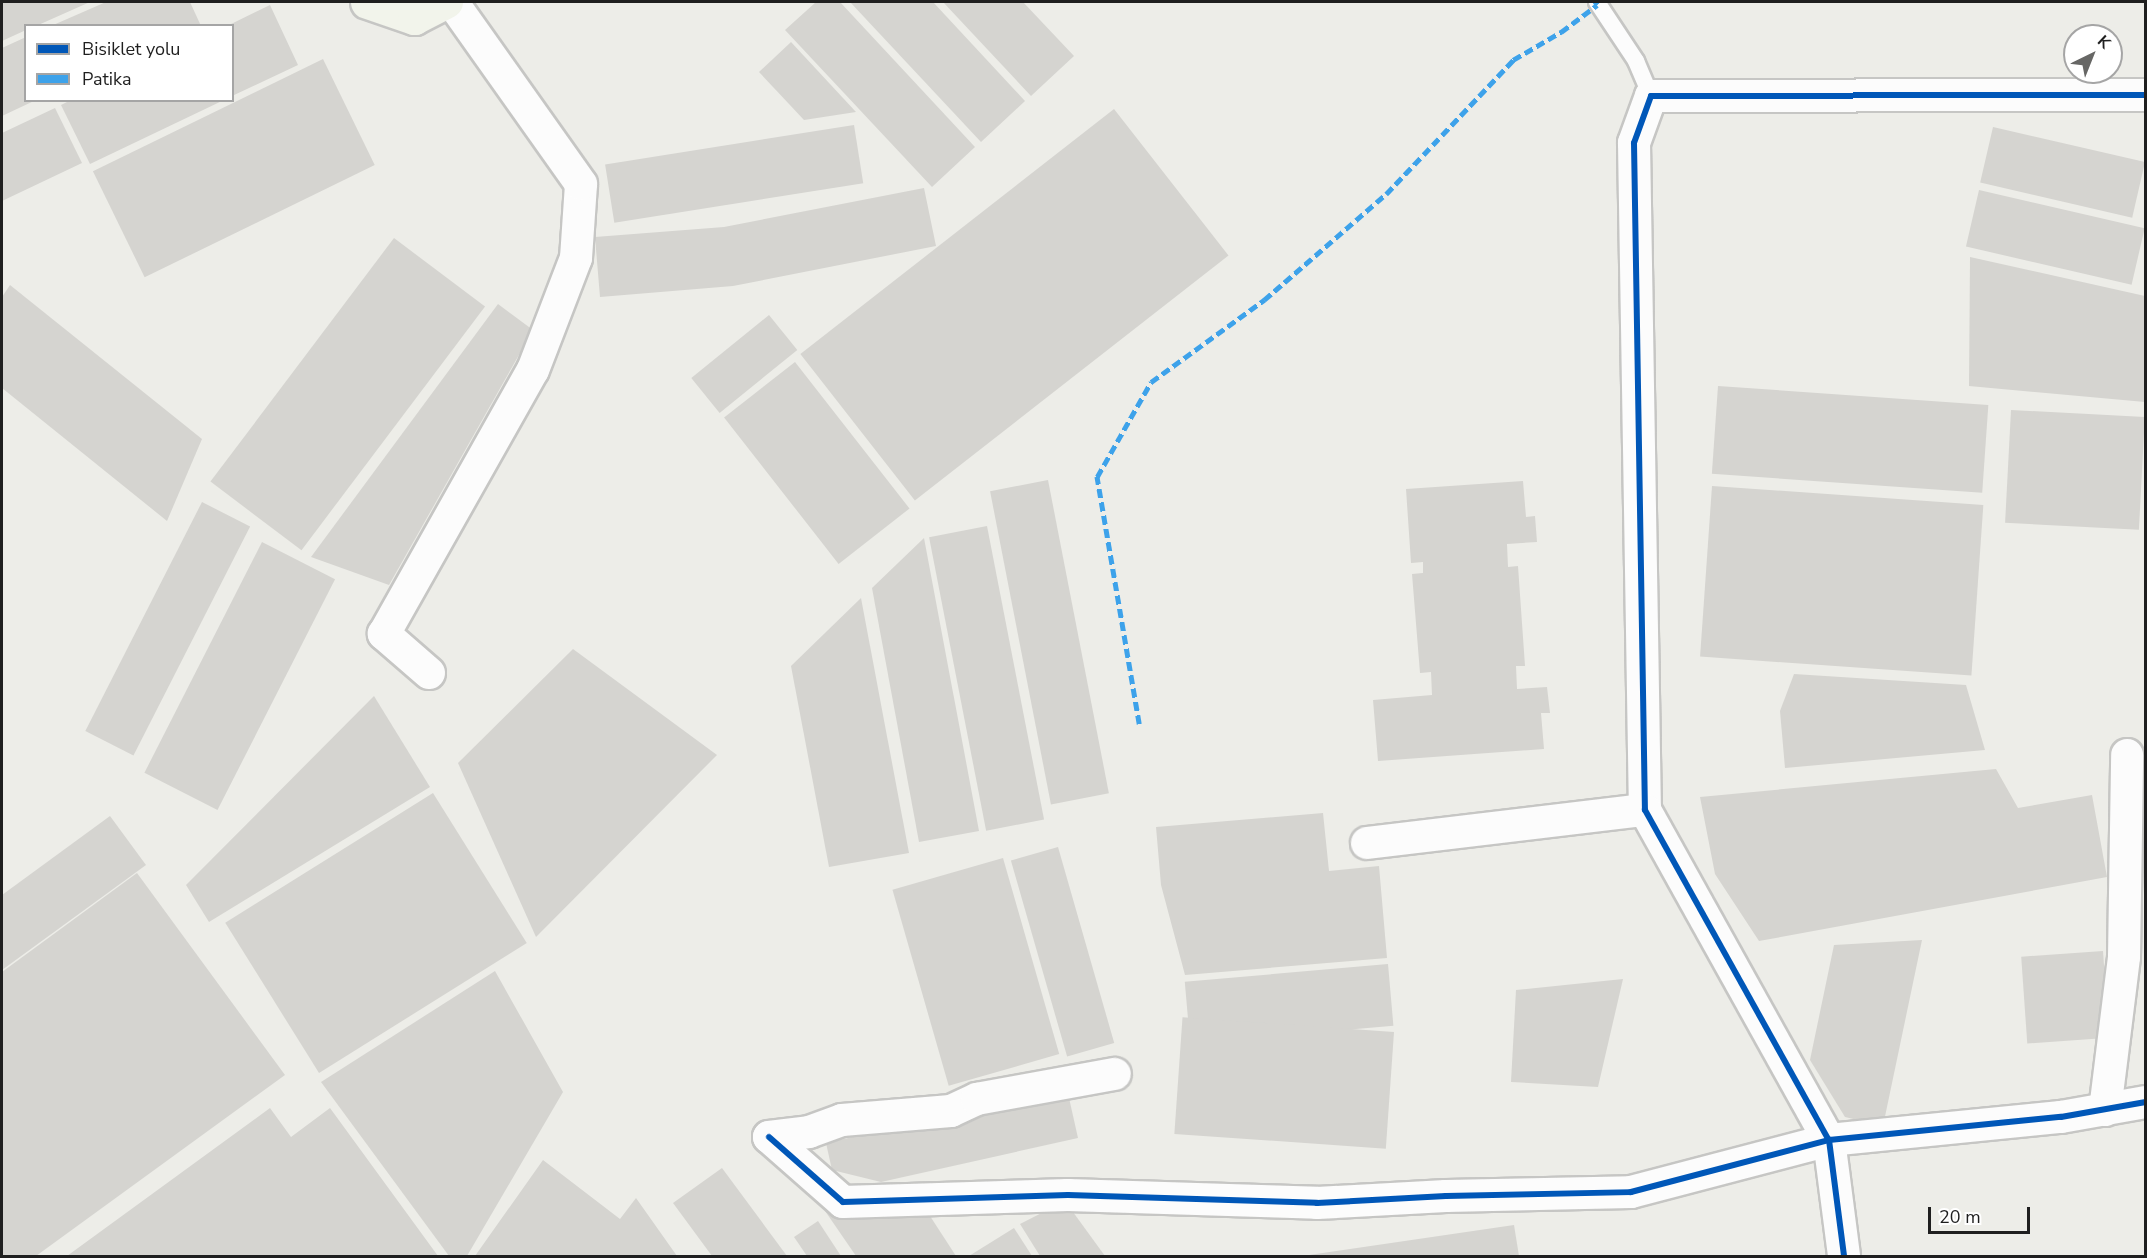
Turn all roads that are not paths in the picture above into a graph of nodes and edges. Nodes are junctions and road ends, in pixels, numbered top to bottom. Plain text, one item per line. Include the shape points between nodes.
1 (367, 2) edge
2 (446, 2) edge
3 (452, 2) edge
4 (1597, 2) edge
5 (2145, 95) edge
6 (1651, 96) junction
7 (429, 673) dead end
8 (2127, 755) dead end
9 (1645, 810) junction
10 (1367, 843) dead end
11 (1115, 1074) dead end
12 (2145, 1102) edge
13 (2105, 1110) junction
14 (1829, 1140) junction
15 (1844, 1257) edge

1 - 2 street via 414,18
3 - 7 street via 581,184 576,258 533,370 384,633
4 - 6 lane via 1636,61
5 - 6 street
6 - 9 street via 1634,143
8 - 13 street via 2124,957
9 - 10 street
9 - 14 street
11 - 14 street via 977,1099 951,1111 842,1120 809,1132 769,1137 843,1202 1068,1195 1317,1203 1632,1192
12 - 13 street
13 - 14 street
14 - 15 street

